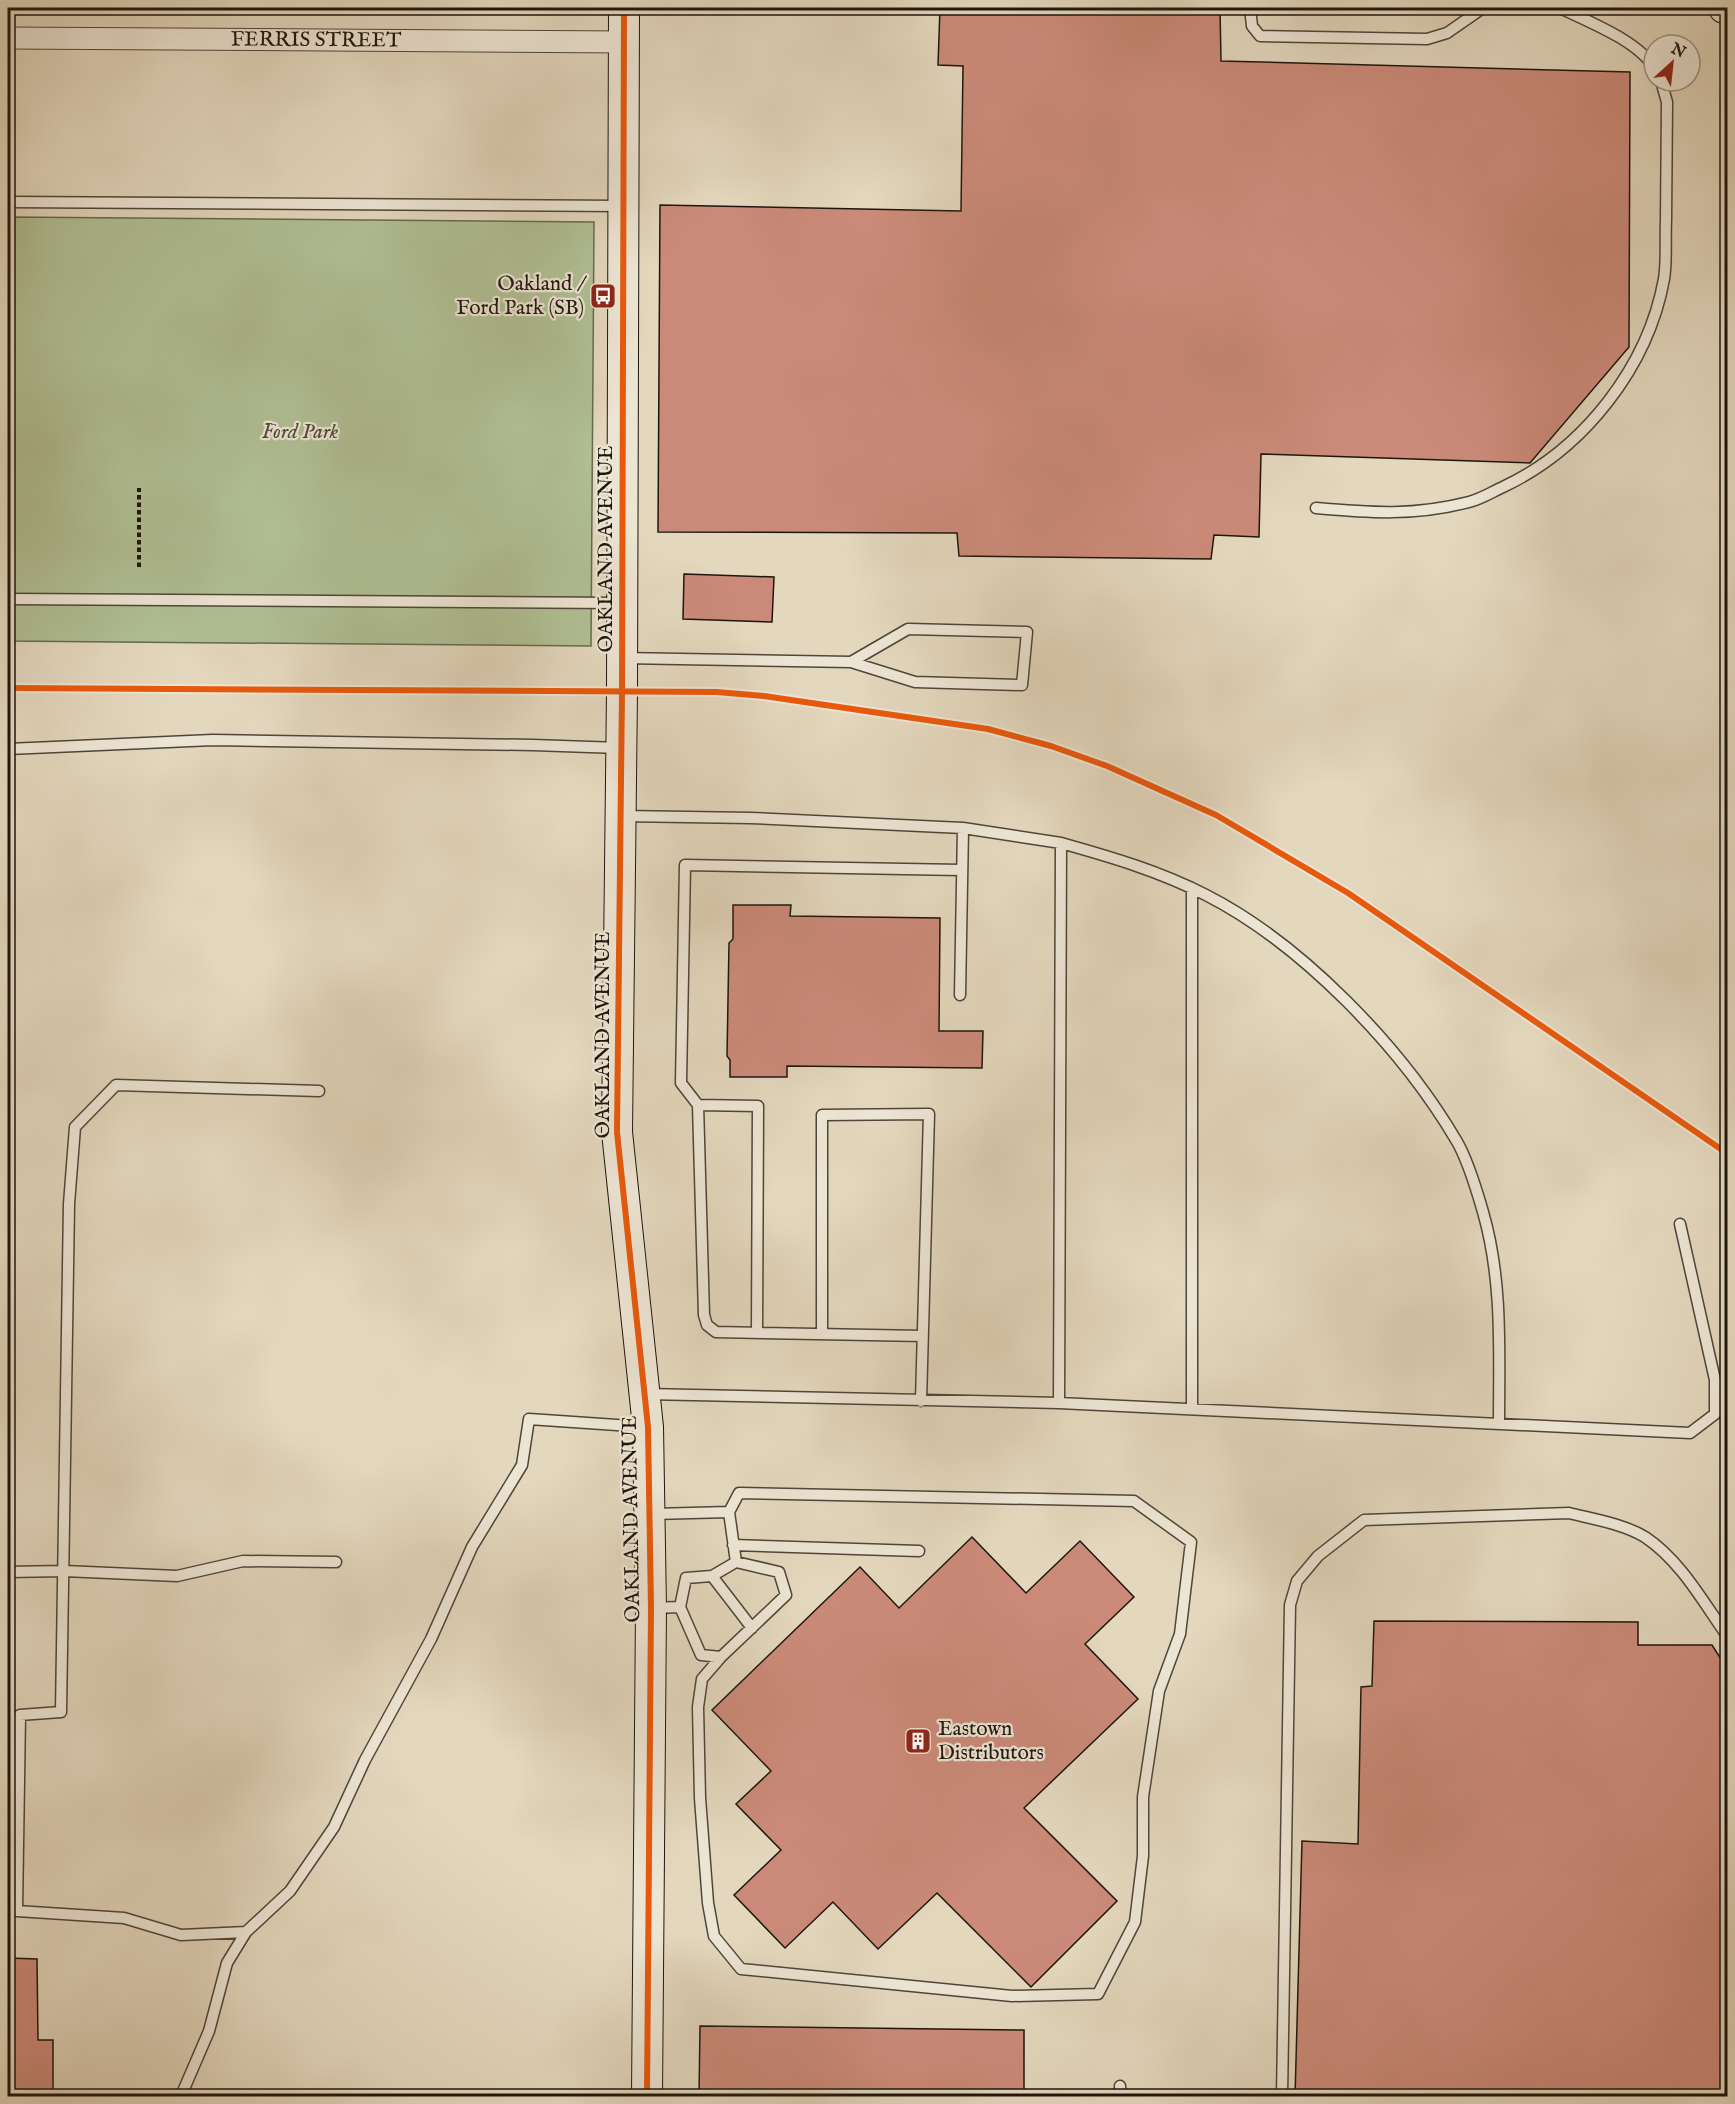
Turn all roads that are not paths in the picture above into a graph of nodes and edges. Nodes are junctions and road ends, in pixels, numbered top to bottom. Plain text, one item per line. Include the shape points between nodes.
1 (624, 8) edge
2 (1250, 8) edge
3 (1483, 8) edge
4 (1560, 8) edge
5 (8, 38) edge
6 (624, 42) junction
7 (1642, 53) edge
8 (1664, 93) edge
9 (8, 202) edge
10 (623, 206) junction
11 (1316, 508) dead end
12 (8, 599) edge
13 (622, 603) junction
14 (622, 658) junction
15 (851, 662) junction
16 (622, 748) junction
17 (8, 749) edge
18 (621, 816) junction
19 (963, 828) junction
20 (1061, 843) junction
21 (961, 870) junction
22 (1192, 888) junction
23 (960, 995) dead end
24 (320, 1091) dead end
25 (698, 1106) junction
26 (1680, 1224) dead end
27 (757, 1332) junction
28 (822, 1334) junction
29 (923, 1336) junction
30 (646, 1394) junction
31 (921, 1401) junction
32 (1059, 1403) junction
33 (1192, 1409) junction
34 (1499, 1424) junction
35 (648, 1427) junction
36 (729, 1512) junction
37 (649, 1514) junction
38 (733, 1545) junction
39 (919, 1551) dead end
40 (336, 1562) dead end
41 (736, 1562) junction
42 (64, 1571) junction
43 (8, 1572) edge
44 (712, 1576) junction
45 (665, 1607) junction
46 (752, 1628) junction
47 (1728, 1637) edge
48 (721, 1658) junction
49 (20, 1715) junction
50 (8, 1716) edge
51 (12, 1911) edge
52 (246, 1932) junction
53 (181, 2097) edge
54 (647, 2097) edge
55 (1282, 2097) edge

1 - 6 street, OAKLAND AVENUE
2 - 3 lane via 1252,26 1260,36 1427,39 1447,33
4 - 7 lane via 1603,28
5 - 6 street, FERRIS STREET
6 - 10 street, OAKLAND AVENUE
8 - 11 lane via 1665,277 1657,313 1644,344 1611,398 1536,469 1472,501 1390,514
9 - 10 lane
10 - 13 street, OAKLAND AVENUE
12 - 13 lane
13 - 14 street, OAKLAND AVENUE
14 - 15 lane
14 - 16 street, OAKLAND AVENUE
15 - 15 lane via 909,629 1027,632 1022,685 915,682
16 - 17 lane via 213,740
16 - 18 street, OAKLAND AVENUE
18 - 19 lane
18 - 30 street, OAKLAND AVENUE via 617,1132
19 - 20 lane
19 - 21 lane
20 - 22 lane via 1139,864
20 - 32 lane
21 - 23 lane
21 - 25 lane via 685,865 681,1083
22 - 33 lane
22 - 34 lane via 1280,941 1353,1009 1410,1073 1458,1142 1483,1213 1498,1290
24 - 42 lane via 116,1085 75,1128 69,1204
25 - 27 lane via 704,1315 716,1332
25 - 27 lane via 758,1106
26 - 34 lane via 1715,1380 1715,1414 1690,1433
27 - 28 lane
28 - 29 lane
28 - 29 lane via 822,1115 929,1114
29 - 31 lane
30 - 31 lane
30 - 35 street, OAKLAND AVENUE
31 - 32 lane
32 - 33 lane
33 - 34 lane
35 - 37 street, OAKLAND AVENUE
35 - 52 lane via 529,1419 522,1465 472,1547 431,1639 365,1760 334,1827 290,1891
36 - 37 lane
36 - 38 lane
36 - 48 lane via 739,1493 1134,1502 1191,1542 1180,1634 1159,1691 1143,1797 1143,1856 1136,1922 1098,1994 1012,1996 741,1969 714,1936 700,1798 698,1707 702,1679
37 - 45 street, OAKLAND AVENUE
38 - 39 lane
38 - 41 lane
40 - 42 lane via 243,1561 177,1576
41 - 44 lane
41 - 46 lane via 779,1572 786,1595
42 - 43 lane
42 - 49 lane via 61,1712
44 - 45 lane via 686,1578
44 - 46 lane
45 - 48 lane via 701,1655
45 - 54 street, OAKLAND AVENUE
46 - 48 lane
47 - 55 lane via 1682,1570 1644,1536 1569,1513 1364,1520 1318,1556 1297,1581 1290,1605
49 - 50 lane
49 - 51 lane
51 - 52 lane via 124,1918 181,1935
52 - 53 lane via 227,1963 209,2031

